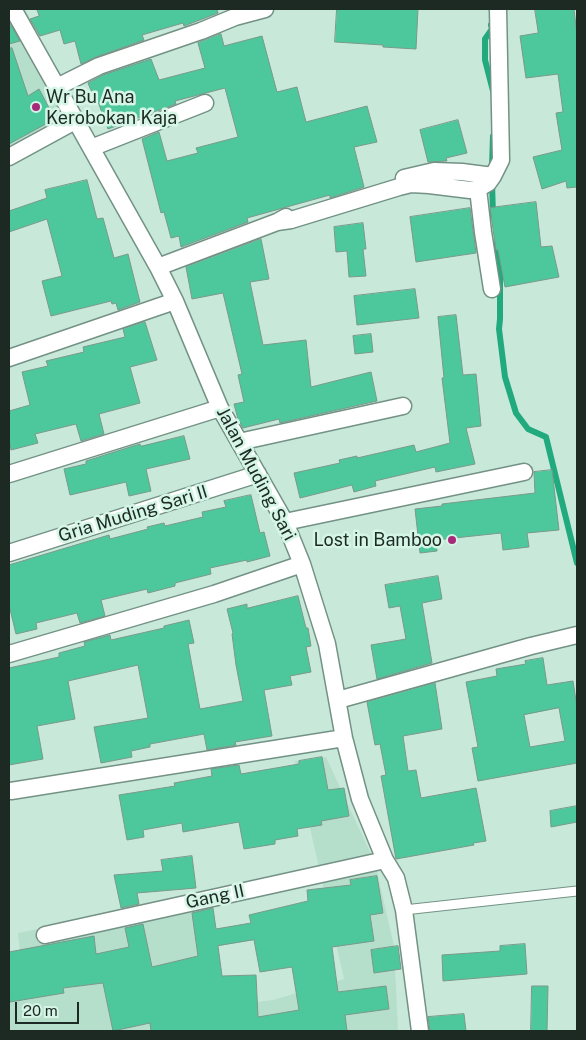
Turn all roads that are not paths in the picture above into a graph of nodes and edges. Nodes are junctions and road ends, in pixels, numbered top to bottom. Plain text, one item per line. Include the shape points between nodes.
1 (265, 9) edge
2 (498, 9) edge
3 (13, 13) edge
4 (57, 86) junction
5 (205, 102) dead end
6 (76, 121) junction
7 (91, 148) junction
8 (9, 157) edge
9 (493, 176) junction
10 (478, 189) junction
11 (277, 222) junction
12 (158, 267) junction
13 (492, 289) dead end
14 (175, 301) junction
15 (9, 358) edge
16 (403, 406) dead end
17 (220, 408) junction
18 (239, 442) junction
19 (524, 472) dead end
20 (9, 474) edge
21 (258, 474) junction
22 (285, 522) junction
23 (9, 553) edge
24 (302, 564) junction
25 (577, 634) edge
26 (9, 654) edge
27 (338, 700) junction
28 (344, 738) junction
29 (11, 791) dead end
30 (385, 860) junction
31 (577, 891) edge
32 (404, 910) junction
33 (45, 935) dead end
34 (420, 1031) edge

1 - 4 street via 99,66
2 - 9 street via 501,160
3 - 4 street, Jalan Muding Sari
4 - 6 street, Jalan Muding Sari
5 - 7 street
6 - 7 street, Jalan Muding Sari
6 - 8 street
7 - 12 street, Jalan Muding Sari
9 - 10 street
9 - 11 street via 434,171 393,180
10 - 11 street via 405,186
10 - 13 street
11 - 12 street
12 - 14 street, Jalan Muding Sari
14 - 15 street
14 - 17 street, Jalan Muding Sari
16 - 18 street
17 - 18 street, Jalan Muding Sari
17 - 20 street
18 - 21 street, Jalan Muding Sari
19 - 22 street
21 - 22 street, Jalan Muding Sari
21 - 23 street, Gria Muding Sari II
22 - 24 street, Jalan Muding Sari
24 - 26 street via 214,594
24 - 27 street, Jalan Muding Sari via 327,644
25 - 27 street
27 - 28 street, Jalan Muding Sari
28 - 29 street
28 - 30 street, Jalan Muding Sari via 360,800
30 - 32 street, Jalan Muding Sari via 396,878
30 - 33 street, Gang II
31 - 32 lane
32 - 34 street, Jalan Muding Sari

